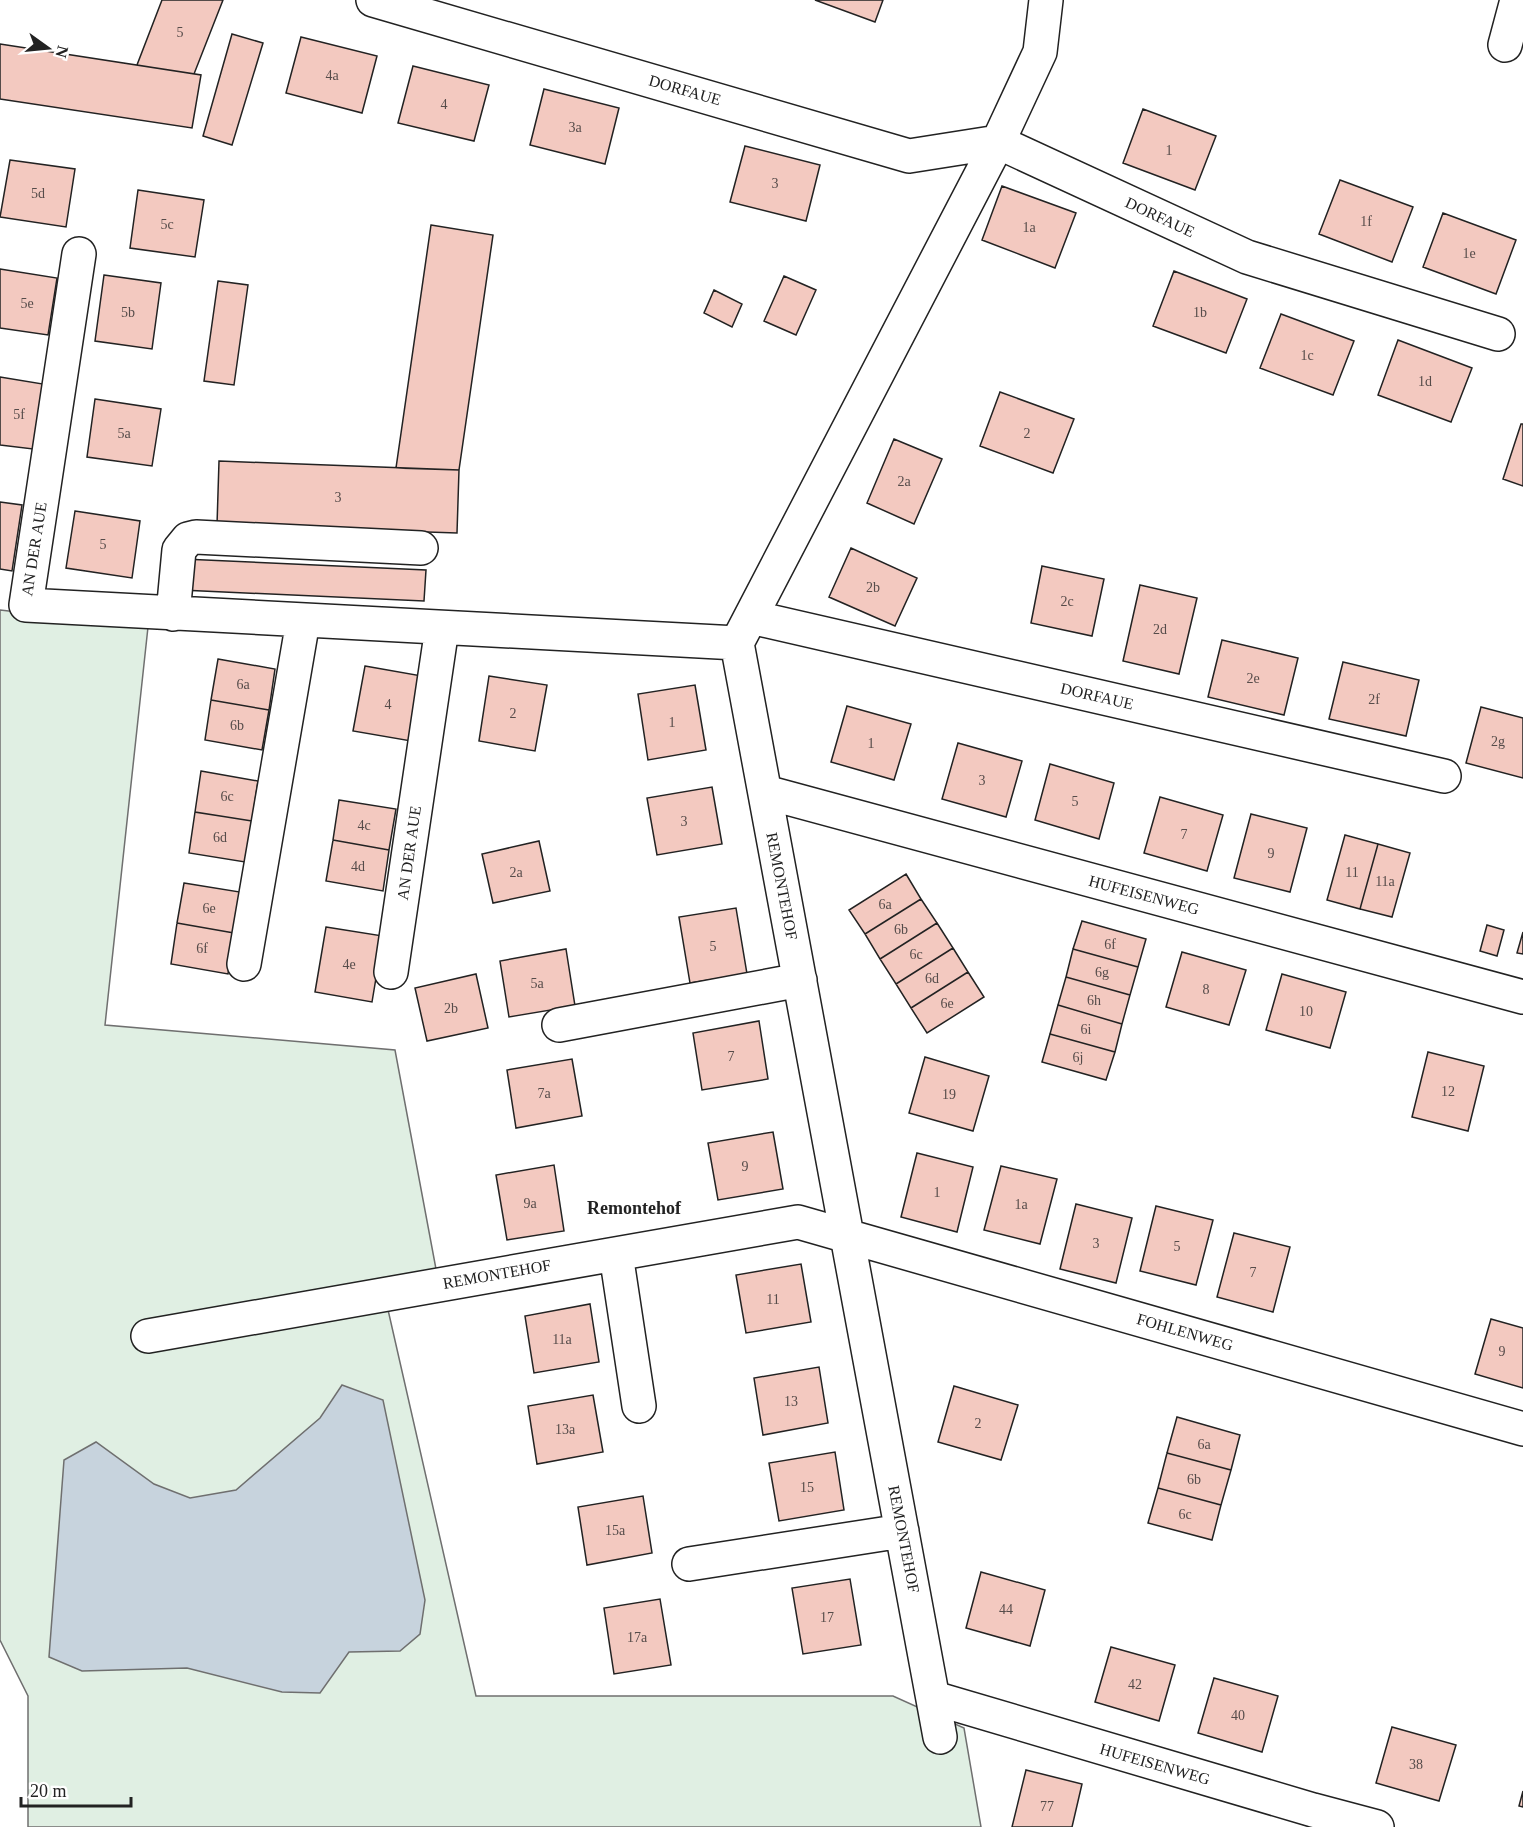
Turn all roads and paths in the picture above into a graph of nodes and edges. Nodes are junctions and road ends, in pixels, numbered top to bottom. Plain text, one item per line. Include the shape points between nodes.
1 (373, 0) edge
2 (1046, 0) edge
3 (1517, 0) edge
4 (1505, 45) dead end
5 (999, 142) junction
6 (79, 254) dead end
7 (1498, 334) dead end
8 (421, 548) dead end
9 (173, 614) junction
10 (303, 621) junction
11 (442, 628) junction
12 (744, 630) junction
13 (1444, 776) dead end
14 (765, 792) junction
15 (244, 964) dead end
16 (391, 972) dead end
17 (800, 980) junction
18 (1523, 997) edge
19 (559, 1024) dead end
20 (846, 1235) junction
21 (616, 1254) junction
22 (147, 1335) dead end
23 (639, 1406) dead end
24 (1523, 1428) edge
25 (902, 1531) junction
26 (689, 1564) dead end
27 (934, 1698) junction
28 (940, 1737) dead end
29 (1377, 1827) edge

1 - 5 street, DORFAUE via 909,156
2 - 5 street via 1040,52
3 - 4 street
5 - 7 street, DORFAUE via 1247,257
5 - 12 street
6 - 9 street, AN DER AUE via 26,605
8 - 9 street via 269,539 188,539 179,550
9 - 10 street, AN DER AUE
10 - 11 street, AN DER AUE
10 - 15 street
11 - 12 street, AN DER AUE
11 - 16 street, AN DER AUE
12 - 13 street, DORFAUE
12 - 14 street, REMONTEHOF
14 - 17 street, REMONTEHOF
14 - 18 street, HUFEISENWEG
17 - 19 street
17 - 20 street, REMONTEHOF
20 - 21 street, REMONTEHOF via 798,1222
20 - 24 street, FOHLENWEG
20 - 25 street, REMONTEHOF
21 - 22 street, REMONTEHOF
21 - 23 street
25 - 26 street
25 - 27 street, REMONTEHOF
27 - 28 street, REMONTEHOF
27 - 29 street, HUFEISENWEG

